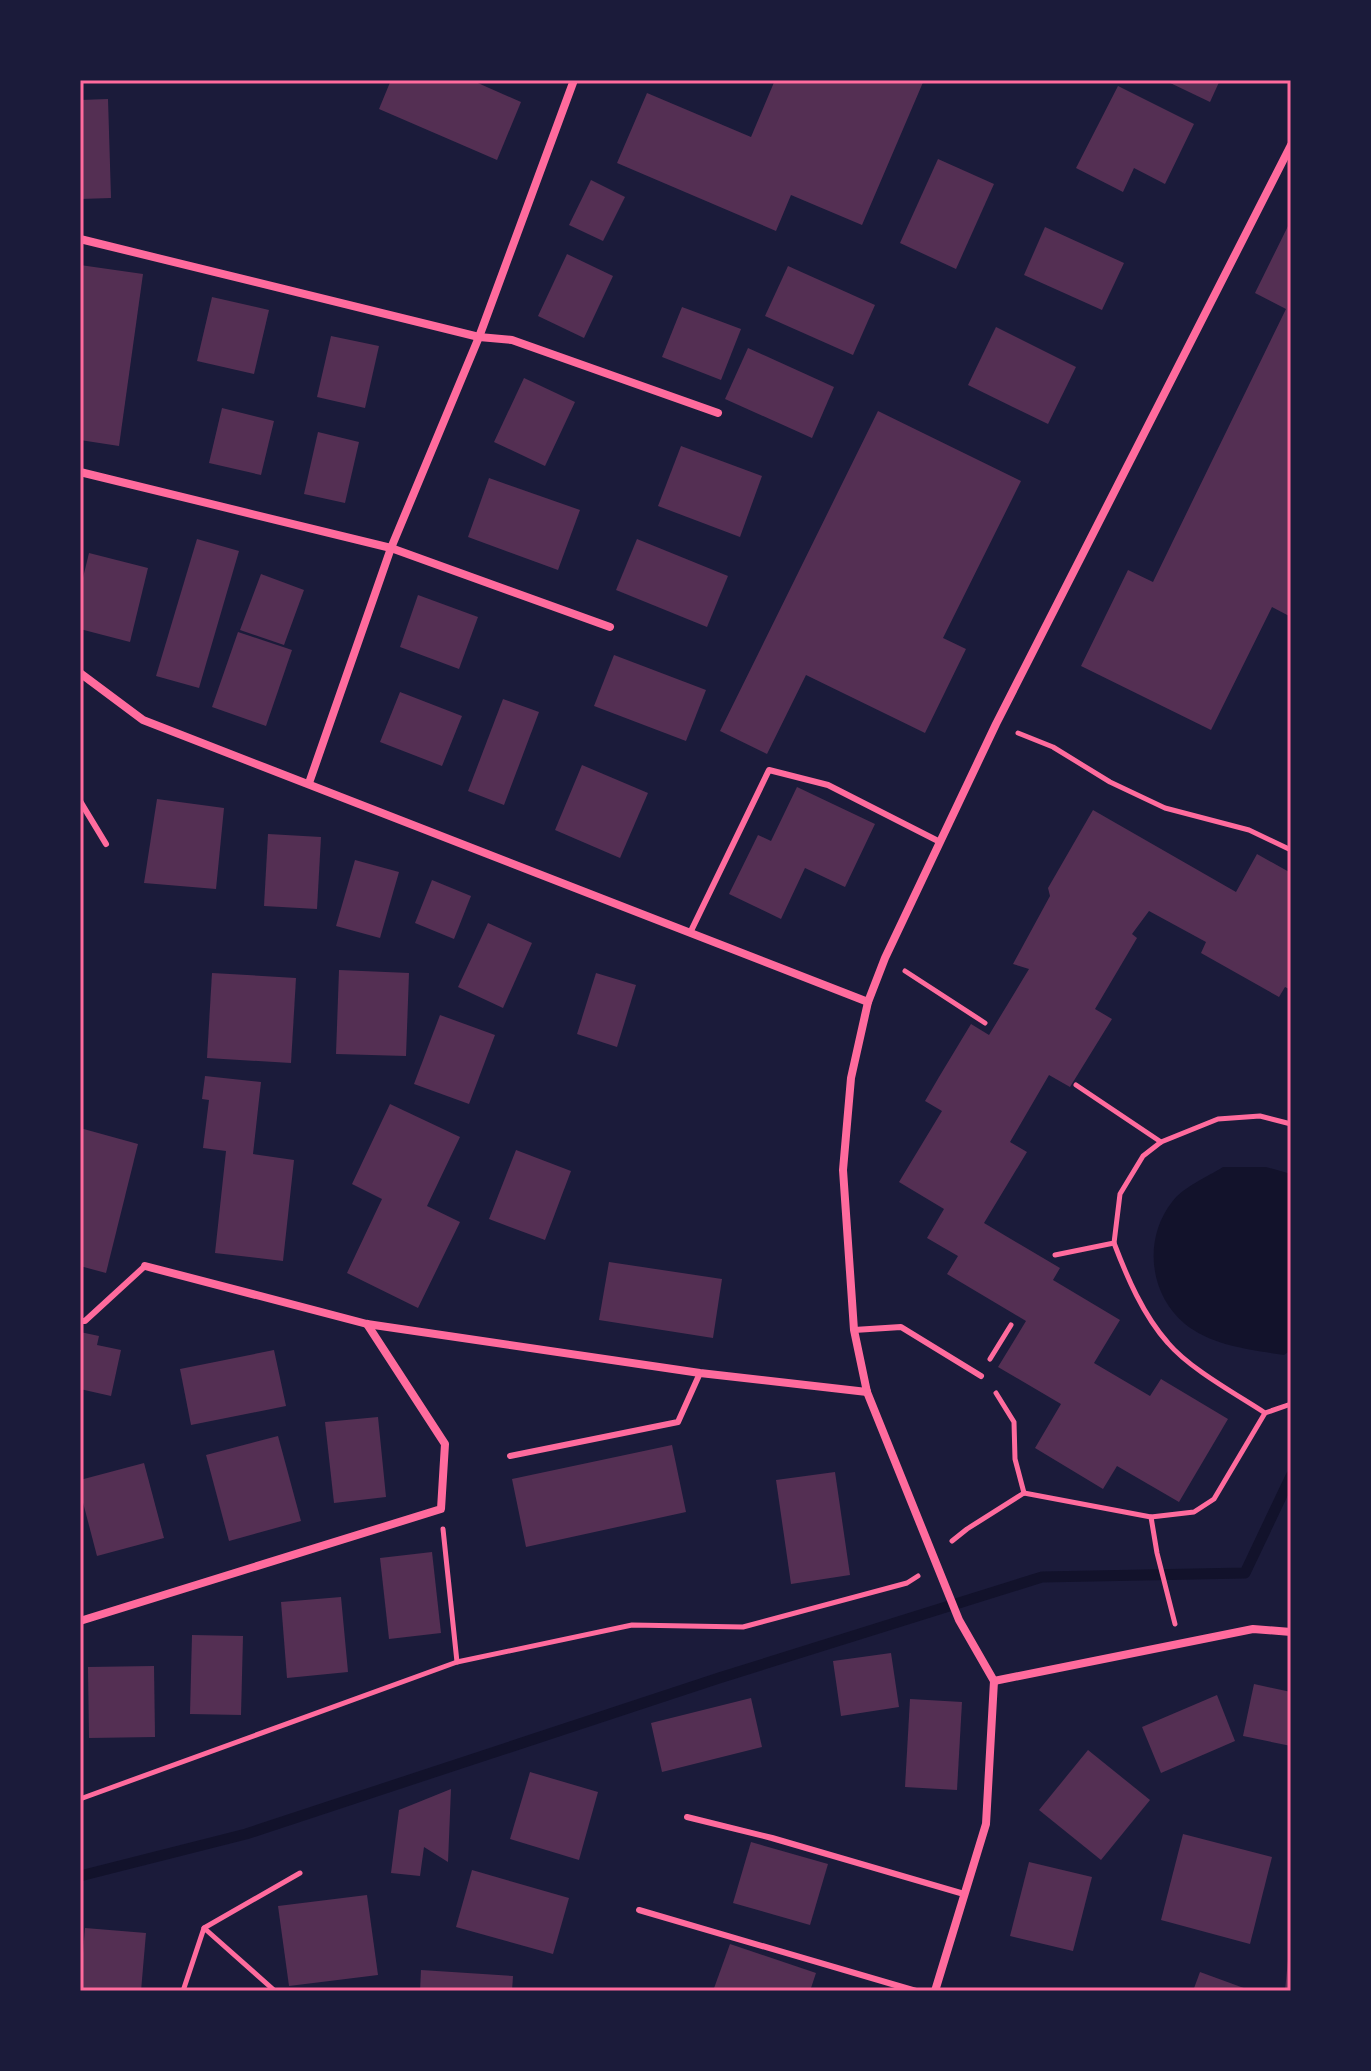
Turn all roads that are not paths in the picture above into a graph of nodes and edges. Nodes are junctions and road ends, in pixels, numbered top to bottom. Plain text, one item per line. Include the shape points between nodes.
1 (574, 80) edge
2 (1291, 145) edge
3 (80, 239) edge
4 (479, 337) junction
5 (718, 413) dead end
6 (80, 472) edge
7 (391, 548) junction
8 (610, 627) dead end
9 (80, 673) edge
10 (309, 783) junction
11 (80, 801) edge
12 (940, 842) junction
13 (106, 844) dead end
14 (690, 933) junction
15 (868, 1002) junction
16 (145, 1266) joint
17 (80, 1321) edge
18 (367, 1324) junction
19 (854, 1330) junction
20 (700, 1373) junction
21 (981, 1376) road end
22 (867, 1392) junction
23 (510, 1456) dead end
24 (80, 1621) edge
25 (1291, 1632) edge
26 (994, 1681) junction
27 (687, 1817) dead end
28 (964, 1894) junction
29 (639, 1910) dead end
30 (916, 1991) edge
31 (935, 1991) edge

1 - 4 street
2 - 12 street
3 - 4 street
4 - 5 street via 512,340
4 - 7 street
6 - 7 street
7 - 8 street
7 - 10 street
9 - 10 street via 143,720
10 - 14 street
11 - 13 lane
12 - 14 lane via 828,785 769,770
12 - 15 street
14 - 15 street
15 - 19 street via 851,1078 843,1170
16 - 17 lane
16 - 18 street
18 - 20 street
18 - 24 street via 445,1444 441,1509
19 - 21 lane via 901,1327
19 - 22 street
20 - 22 street
20 - 23 lane via 678,1422
22 - 26 street via 959,1620
25 - 26 street via 1253,1629
26 - 28 street via 986,1824
27 - 28 lane
28 - 31 street
29 - 30 lane

